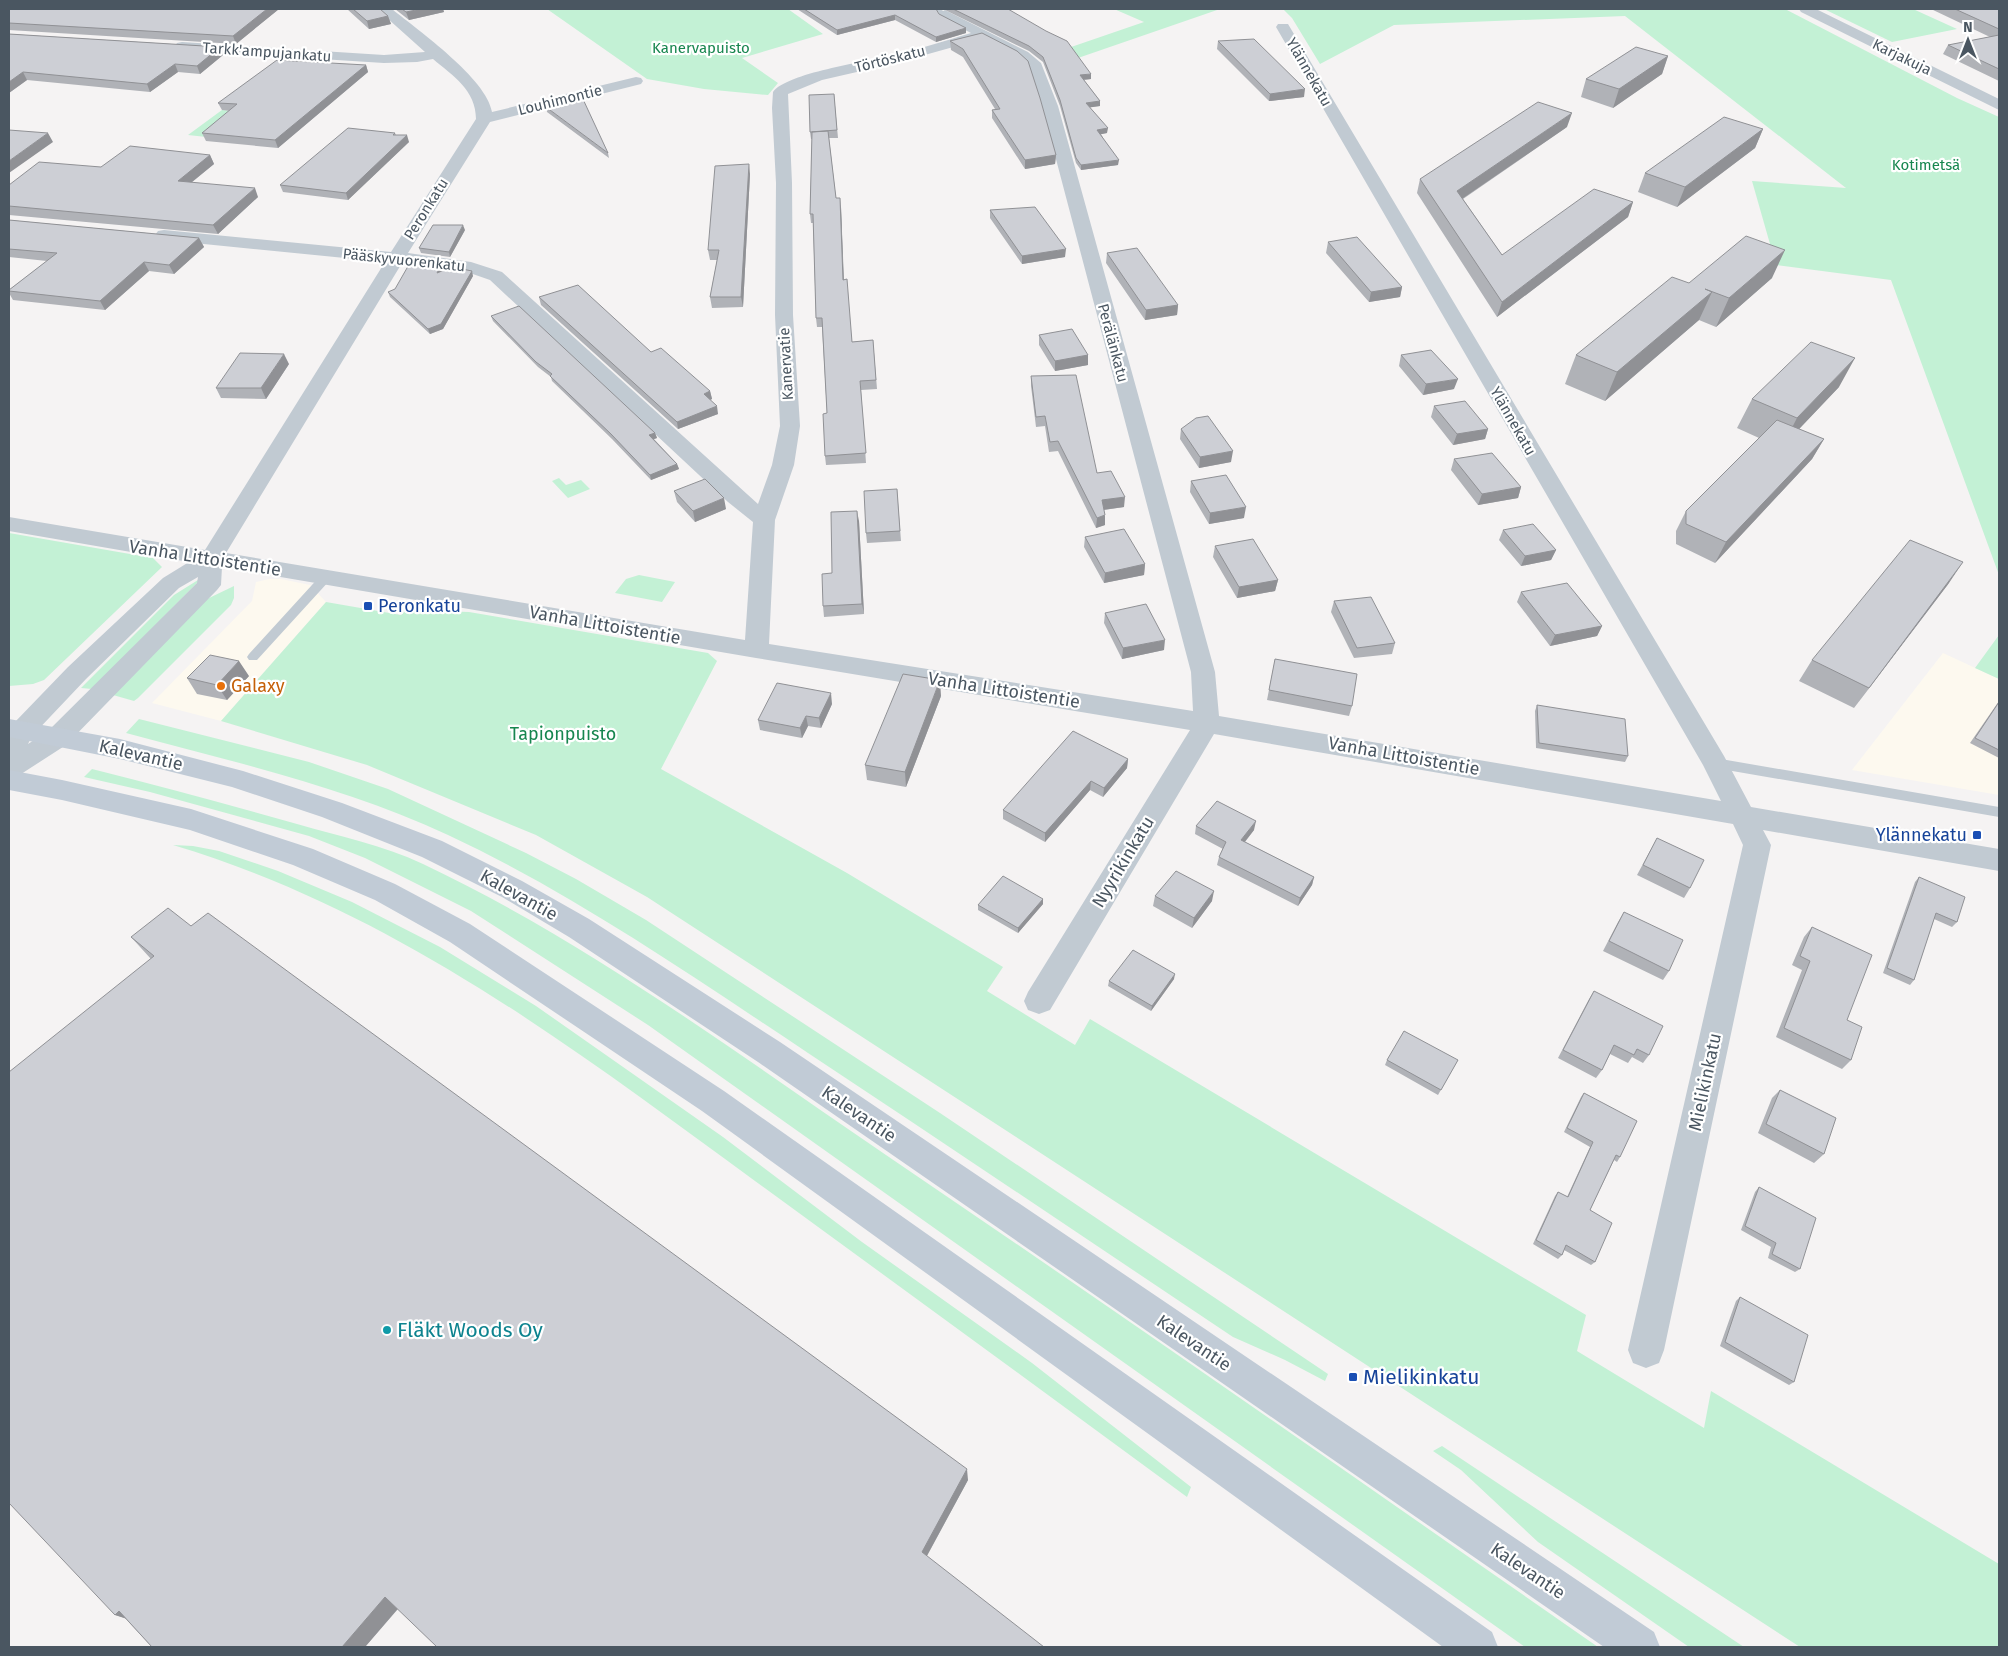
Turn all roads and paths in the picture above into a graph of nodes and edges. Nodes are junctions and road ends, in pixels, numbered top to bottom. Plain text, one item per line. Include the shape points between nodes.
1 (384, 9) edge
2 (1806, 9) edge
3 (940, 11) edge
4 (1283, 27) dead end
5 (984, 34) junction
6 (167, 45) edge
7 (435, 54) junction
8 (636, 81) dead end
9 (796, 84) joint
10 (1999, 105) edge
11 (484, 119) junction
12 (146, 234) edge
13 (396, 258) junction
14 (764, 520) junction
15 (9, 524) edge
16 (211, 559) junction
17 (326, 577) junction
18 (756, 650) junction
19 (253, 657) dead end
20 (1207, 723) junction
21 (16, 729) edge
22 (57, 738) junction
23 (9, 755) edge
24 (1715, 763) junction
25 (9, 769) edge
26 (9, 780) edge
27 (1999, 812) edge
28 (1742, 816) junction
29 (1999, 860) edge
30 (1038, 1000) dead end
31 (1646, 1350) dead end
32 (1477, 1647) edge
33 (1639, 1647) edge

1 - 7 street
2 - 10 street, Karjakuja
3 - 5 street, Perälänkatu
4 - 24 street, Ylännekatu
5 - 9 street, Törtöskatu
5 - 20 street, Perälänkatu via 1023,55 1036,66 1050,106 1203,672
6 - 7 street, Tarkk'ampujankatu via 384,59
7 - 11 street via 476,91 485,106
8 - 11 street, Louhimontie
9 - 14 street, Kanervatie via 781,92 780,108 784,183 784,315 790,426 784,465
11 - 13 street, Peronkatu
12 - 13 street, Pääskyvuorenkatu
13 - 14 street, Pääskyvuorenkatu via 471,267 496,276
13 - 16 street, Peronkatu
14 - 18 street, Kanervatie
15 - 16 street, Vanha Littoistentie
16 - 17 street, Vanha Littoistentie
16 - 21 street, Peronkatu via 171,583
16 - 22 street, Peronkatu via 209,586
17 - 18 street, Vanha Littoistentie
17 - 19 lane
18 - 20 street, Vanha Littoistentie
20 - 28 street, Vanha Littoistentie
20 - 30 street, Nyyrikinkatu
21 - 22 main road, Kalevantie
21 - 23 street, Peronkatu
22 - 25 street, Peronkatu
22 - 33 main road, Kalevantie via 120,749 234,778 332,810 432,849 512,889 579,928 769,1052
24 - 27 lane
24 - 28 street, Ylännekatu
26 - 32 main road via 191,820 302,857 385,892 460,933 713,1101
28 - 29 street, Vanha Littoistentie
28 - 31 street, Mielikinkatu via 1757,845

